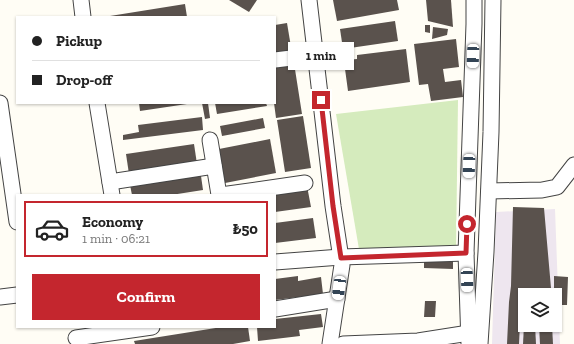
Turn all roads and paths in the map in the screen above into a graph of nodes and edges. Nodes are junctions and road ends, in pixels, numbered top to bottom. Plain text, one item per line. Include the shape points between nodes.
1 (81, 0) edge
2 (309, 0) edge
3 (474, 0) edge
4 (493, 0) edge
5 (83, 16) edge
6 (316, 55) junction
7 (276, 60) edge
8 (0, 103) edge
9 (97, 104) edge
10 (210, 140) dead end
11 (214, 166) junction
12 (574, 166) edge
13 (305, 183) dead end
14 (111, 188) edge
15 (489, 191) junction
16 (220, 194) edge
17 (227, 194) edge
18 (16, 215) edge
19 (466, 253) junction
20 (341, 258) junction
21 (276, 262) edge
22 (16, 295) edge
23 (0, 297) edge
24 (337, 300) junction
25 (276, 309) edge
26 (144, 328) edge
27 (76, 336) edge
28 (469, 339) edge
29 (418, 343) edge
30 (330, 344) edge
31 (343, 344) edge
32 (359, 344) edge
33 (480, 344) edge

1 - 5 street
2 - 6 street
3 - 19 street
4 - 15 street
6 - 7 street
6 - 20 street
8 - 18 street
9 - 14 street
10 - 11 street
11 - 14 street
11 - 16 street
12 - 15 street via 557,187 542,190
13 - 17 street
15 - 33 street
19 - 20 street
19 - 28 street
20 - 21 street
20 - 24 street
22 - 23 street
24 - 25 street
24 - 30 street
26 - 27 street
28 - 29 street
29 - 32 street
31 - 32 street

